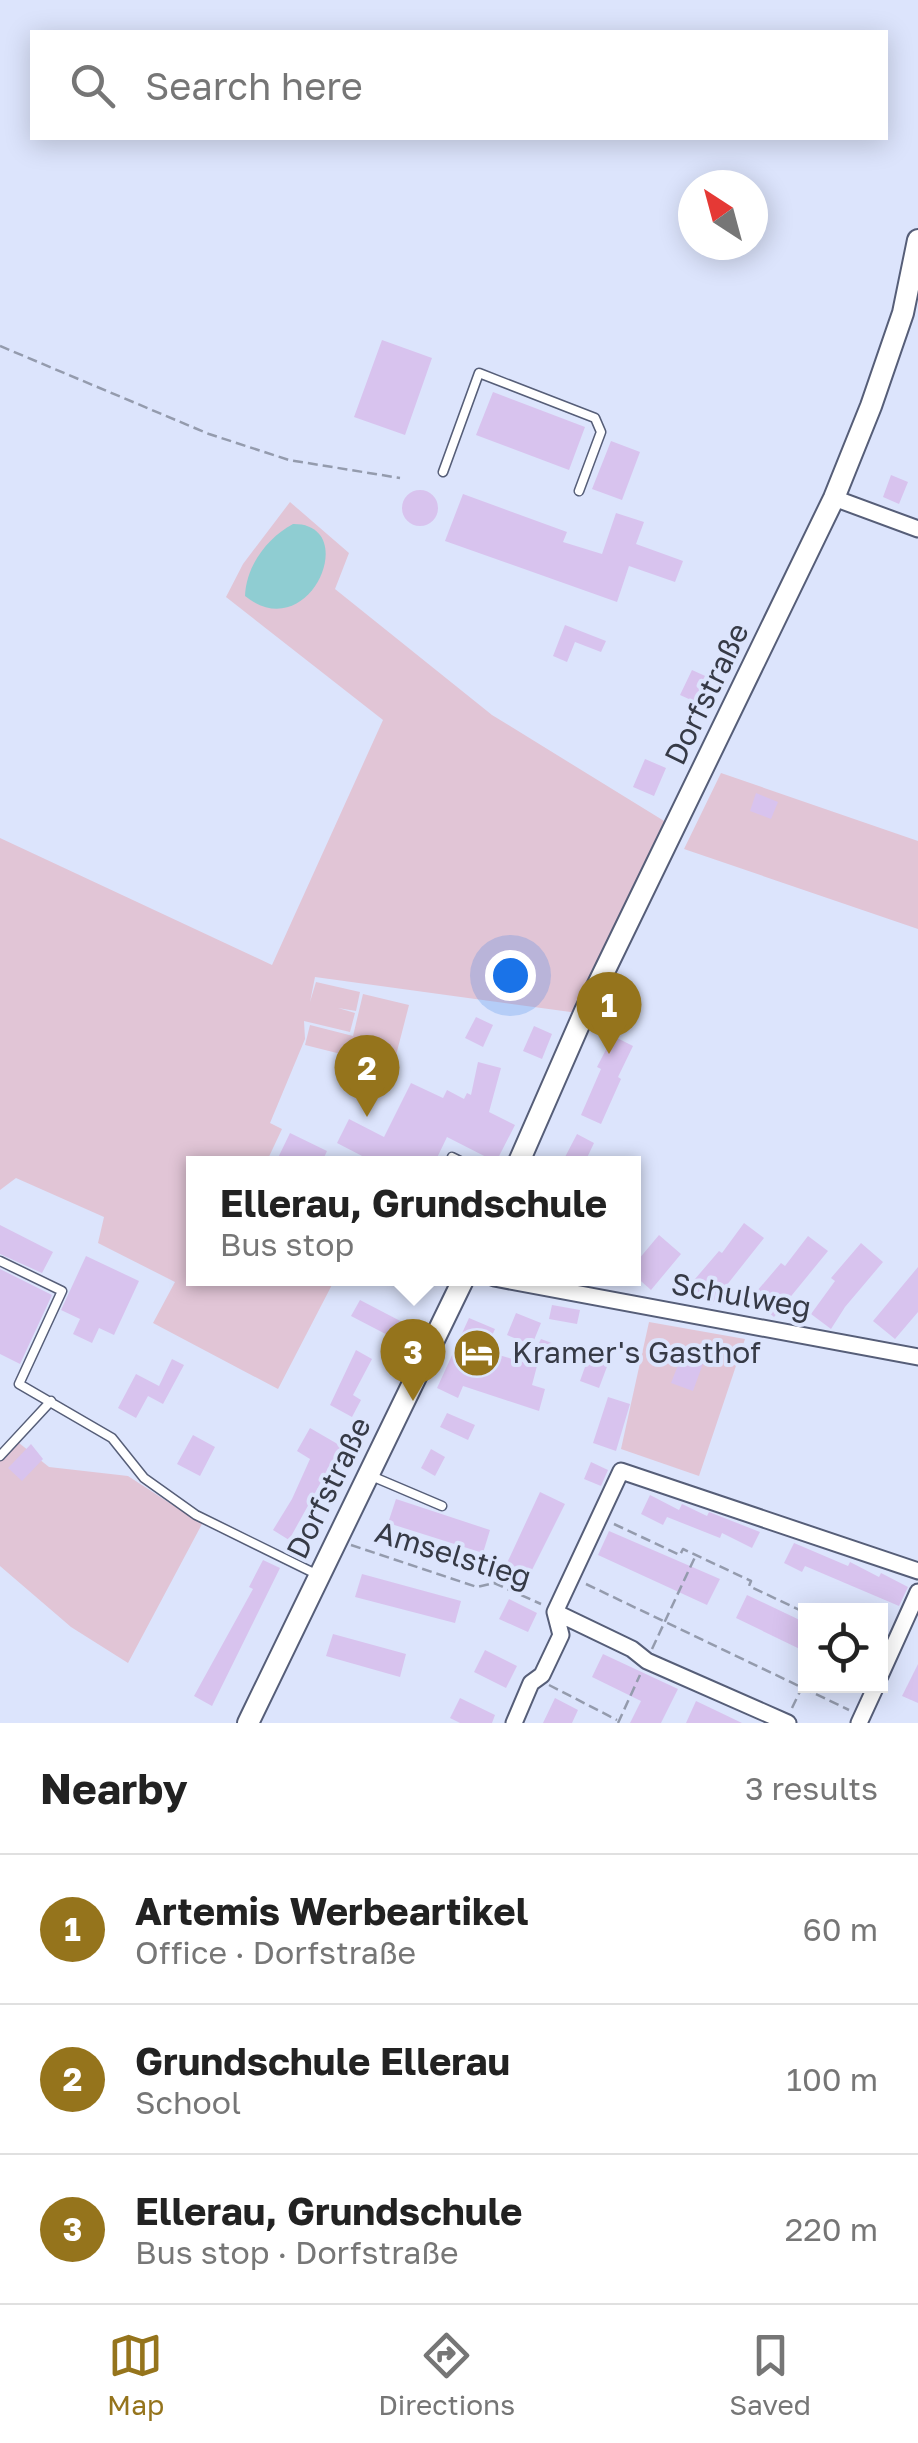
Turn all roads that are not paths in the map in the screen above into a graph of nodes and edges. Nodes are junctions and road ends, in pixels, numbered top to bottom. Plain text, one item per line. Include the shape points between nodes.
1 (918, 240) edge
2 (444, 472) dead end
3 (579, 491) dead end
4 (834, 498) junction
5 (918, 529) edge
6 (521, 1156) edge
7 (0, 1261) edge
8 (460, 1286) edge
9 (537, 1286) edge
10 (918, 1356) edge
11 (51, 1401) junction
12 (0, 1456) edge
13 (369, 1475) junction
14 (442, 1506) dead end
15 (918, 1570) edge
16 (320, 1576) junction
17 (918, 1592) edge
18 (555, 1612) junction
19 (888, 1658) edge
20 (873, 1693) edge
21 (861, 1719) edge
22 (787, 1722) edge
23 (248, 1723) edge
24 (514, 1723) edge

1 - 4 street, Dorfstraße via 903,313
2 - 3 lane via 479,373 595,418 601,432
4 - 5 street
4 - 6 street, Dorfstraße via 584,1011
7 - 11 lane via 62,1292 19,1384
8 - 13 street, Dorfstraße
9 - 10 street, Schulweg
11 - 12 lane
11 - 16 lane via 112,1438 144,1478 196,1515
13 - 14 lane
13 - 16 street, Dorfstraße
15 - 18 street via 621,1471
16 - 23 street, Dorfstraße
17 - 19 street
18 - 22 street via 646,1661
18 - 24 street via 561,1635
20 - 21 street

